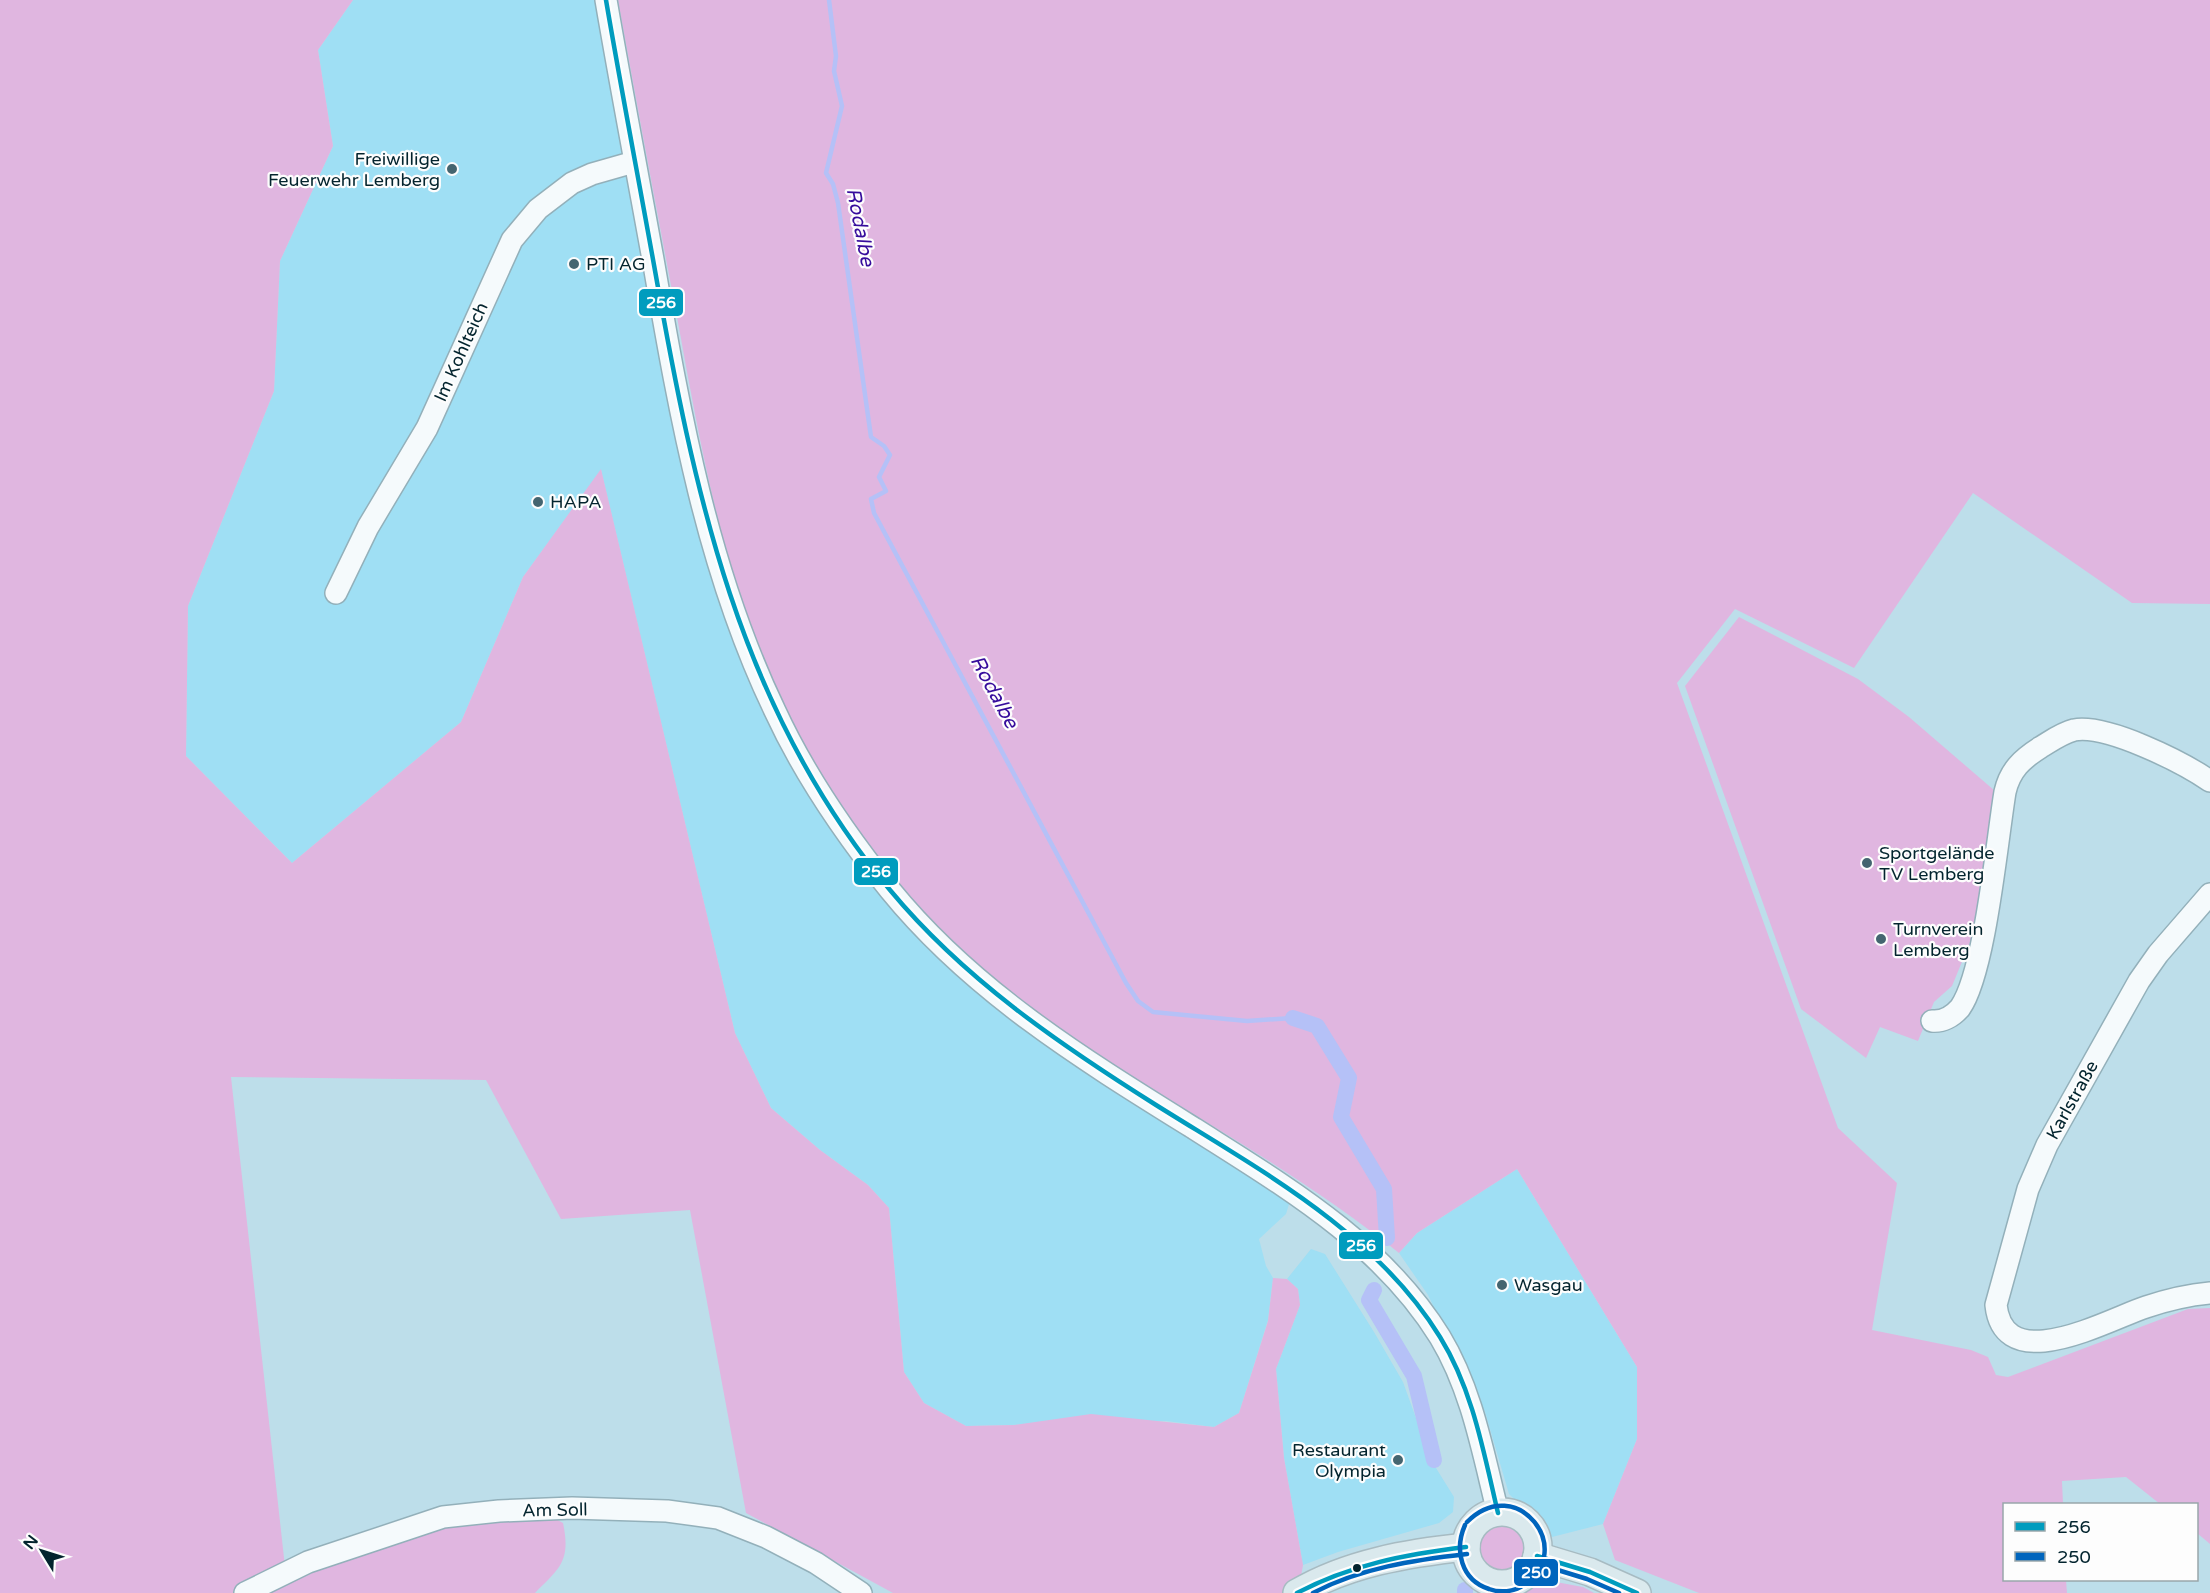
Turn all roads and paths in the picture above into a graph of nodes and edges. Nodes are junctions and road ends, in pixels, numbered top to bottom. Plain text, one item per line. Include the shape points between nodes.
1 (606, 0) edge
2 (634, 162) junction
3 (336, 593) dead end
4 (2210, 781) edge
5 (2210, 894) edge
6 (1932, 1021) dead end
7 (2210, 1293) edge
8 (1498, 1512) junction
9 (1466, 1547) junction
10 (1537, 1556) junction
11 (1504, 1589) edge
12 (245, 1593) edge
13 (861, 1593) edge
14 (1297, 1593) edge
15 (1637, 1593) edge

1 - 2 street
2 - 3 street, Im Kohlteich via 572,183 538,209 512,240 436,408 368,527
2 - 8 street via 670,359 716,555 760,679 819,792 894,894 977,979 1056,1041 1300,1196 1344,1230 1403,1286 1438,1335 1461,1380
4 - 6 street via 2175,760 2086,729 2060,736 2022,761 2011,774 2005,792 1980,951 1967,995 1954,1015
5 - 7 street, Karlstraße via 2139,981 2037,1166 1997,1296 1997,1315 2005,1331 2036,1341 2050,1341 2145,1307
8 - 9 main road via 1479,1521
8 - 10 main road via 1525,1521 1536,1537
9 - 11 main road via 1468,1559 1481,1578
9 - 14 main road via 1382,1560
10 - 11 main road via 1528,1573
10 - 15 main road via 1590,1572
12 - 13 street, Am Soll via 308,1562 443,1517 572,1508 668,1511 718,1518 766,1537

